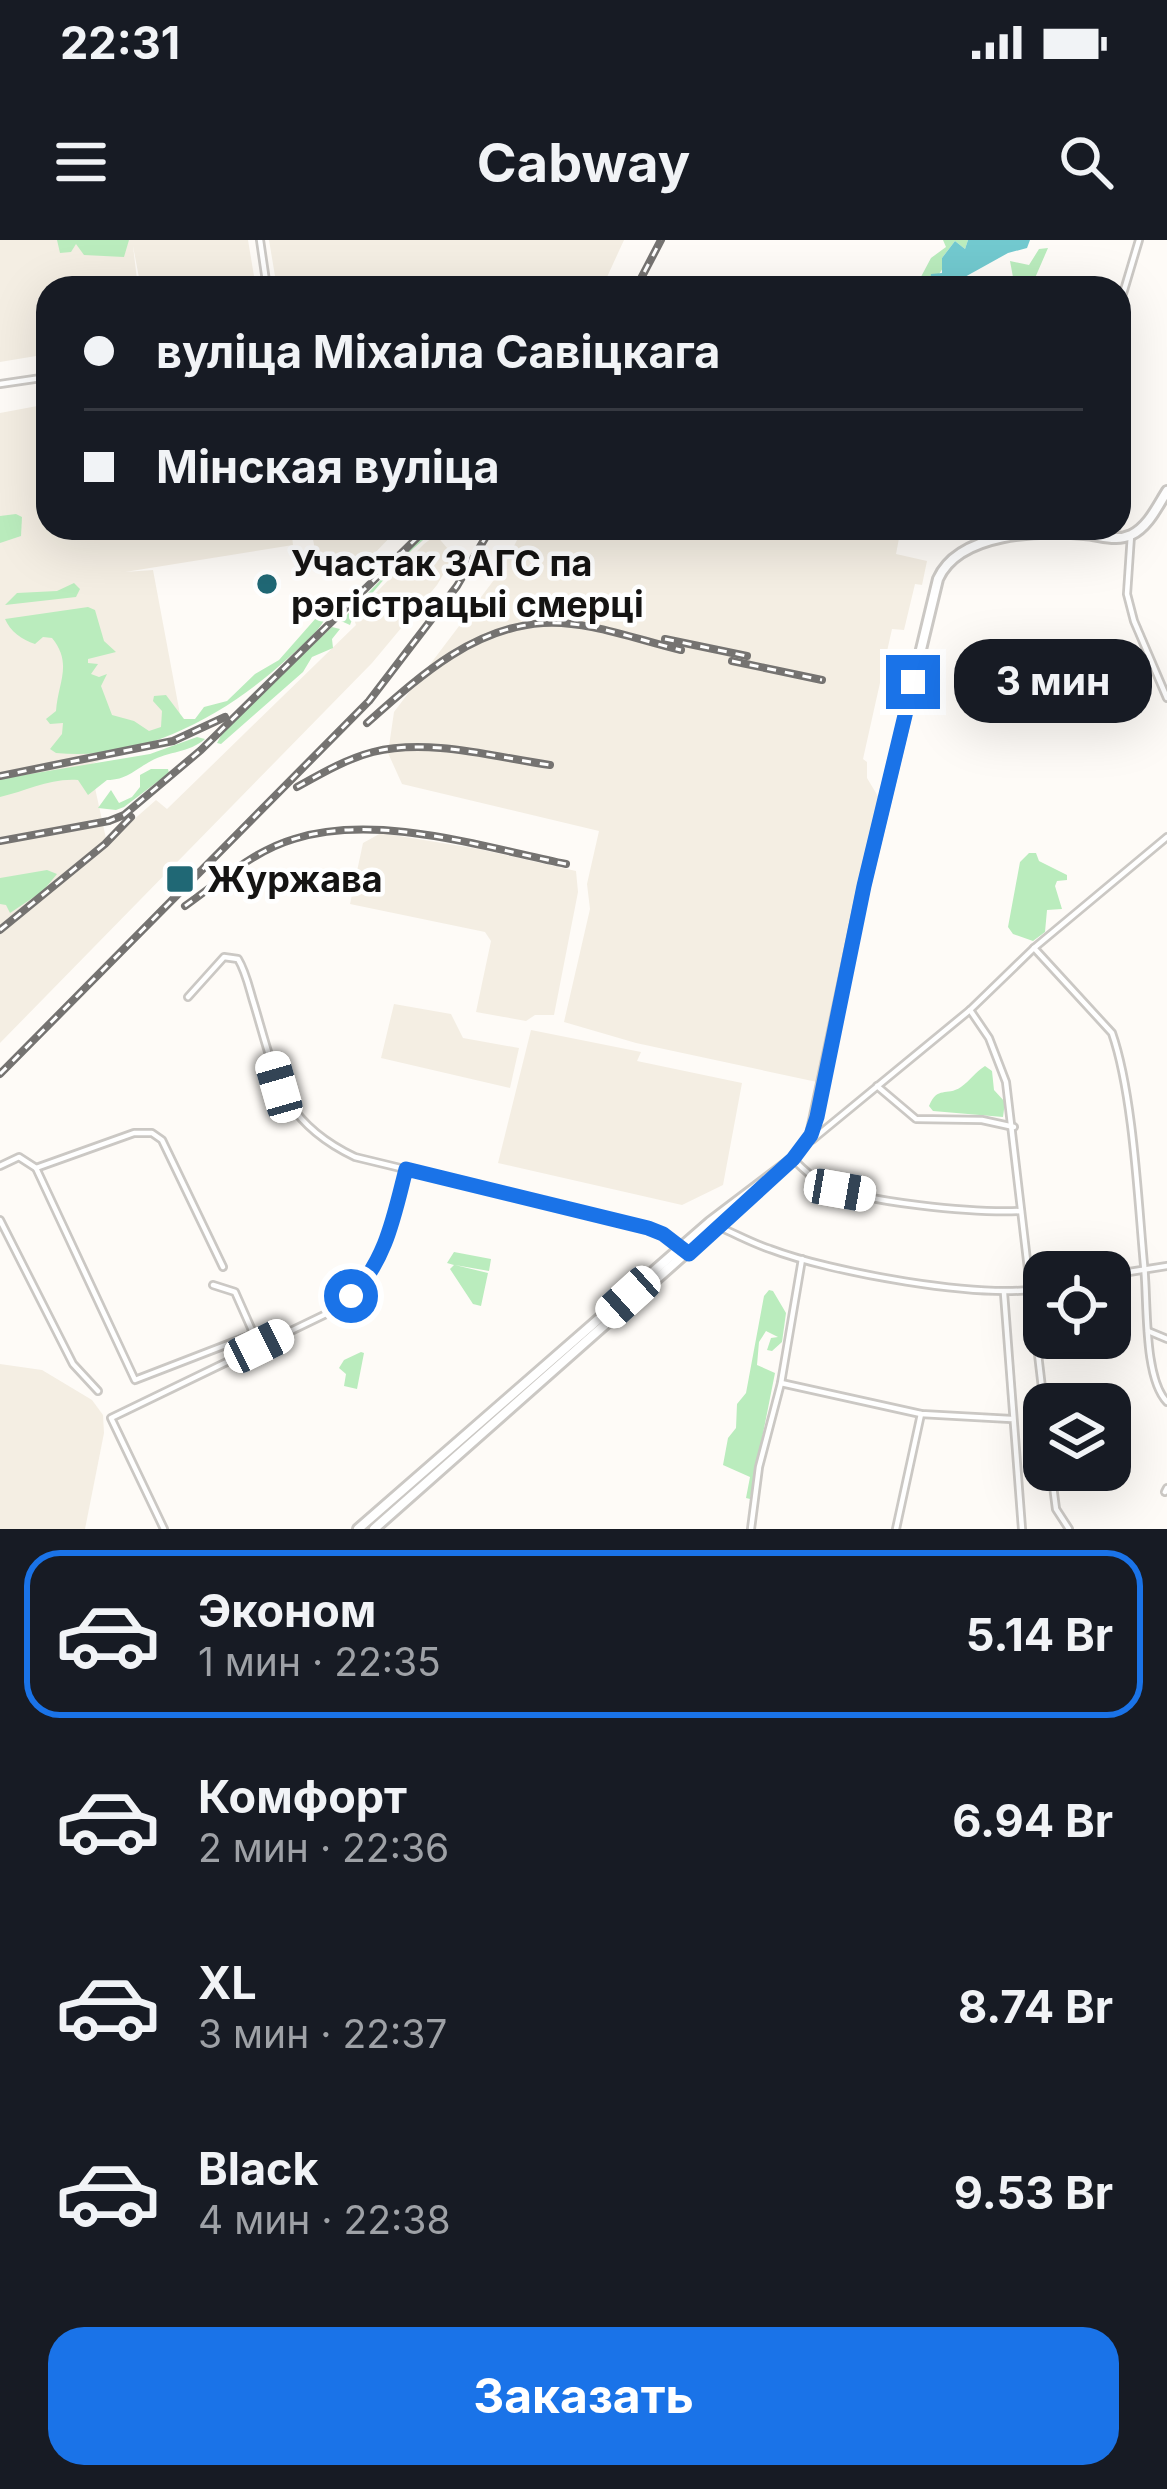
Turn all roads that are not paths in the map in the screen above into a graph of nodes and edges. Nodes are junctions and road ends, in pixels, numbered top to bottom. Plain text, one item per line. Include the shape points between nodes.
1 (260, 240) edge
2 (1139, 240) edge
3 (265, 276) edge
4 (1128, 276) edge
5 (36, 378) edge
6 (0, 384) edge
7 (1167, 491) edge
8 (1131, 535) edge
9 (1002, 540) edge
10 (1131, 540) edge
11 (1167, 698) edge
12 (1167, 837) edge
13 (1034, 948) junction
14 (188, 997) dead end
15 (970, 1010) junction
16 (877, 1085) junction
17 (1014, 1127) junction
18 (803, 1148) junction
19 (793, 1159) junction
20 (0, 1166) edge
21 (36, 1168) junction
22 (406, 1169) junction
23 (1023, 1210) junction
24 (0, 1220) edge
25 (714, 1224) junction
26 (686, 1250) junction
27 (1027, 1251) edge
28 (802, 1259) junction
29 (1167, 1266) edge
30 (223, 1268) dead end
31 (1144, 1268) junction
32 (1131, 1271) edge
33 (213, 1285) dead end
34 (1023, 1292) edge
35 (1004, 1293) junction
36 (1148, 1331) junction
37 (254, 1334) junction
38 (1167, 1339) edge
39 (259, 1346) junction
40 (781, 1383) junction
41 (98, 1391) dead end
42 (1167, 1402) edge
43 (921, 1414) junction
44 (1013, 1419) junction
45 (1054, 1491) edge
46 (372, 1526) edge
47 (164, 1529) edge
48 (358, 1529) edge
49 (751, 1529) edge
50 (896, 1529) edge
51 (1022, 1529) edge
52 (1069, 1529) edge

1 - 3 street
2 - 4 street
5 - 6 street
7 - 8 main road
9 - 18 main road via 956,554 943,569 817,1117
10 - 11 street via 1127,594
12 - 13 street
13 - 15 street
13 - 31 street via 1112,1033
14 - 22 street via 216,963 238,959 279,1087 310,1129 355,1157
15 - 16 street
15 - 17 street via 1001,1064
16 - 17 street via 916,1119
16 - 18 street
17 - 23 street
18 - 19 main road
19 - 23 street via 840,1190
19 - 25 main road
20 - 21 street via 19,1157
21 - 30 street via 152,1133
21 - 37 street via 135,1380
22 - 26 street via 648,1228
22 - 39 street via 387,1243 362,1285 326,1314
23 - 27 street
24 - 41 street via 73,1364
25 - 26 main road
25 - 28 street
26 - 46 main road
28 - 35 street
28 - 40 street
29 - 31 street
31 - 32 street
31 - 36 street
33 - 37 street via 235,1292
34 - 35 street
35 - 44 street
36 - 38 street
36 - 42 street
37 - 39 street
39 - 47 street via 111,1418
40 - 43 street
40 - 49 street
43 - 44 street
43 - 50 street
44 - 51 street
45 - 52 street
46 - 48 main road

